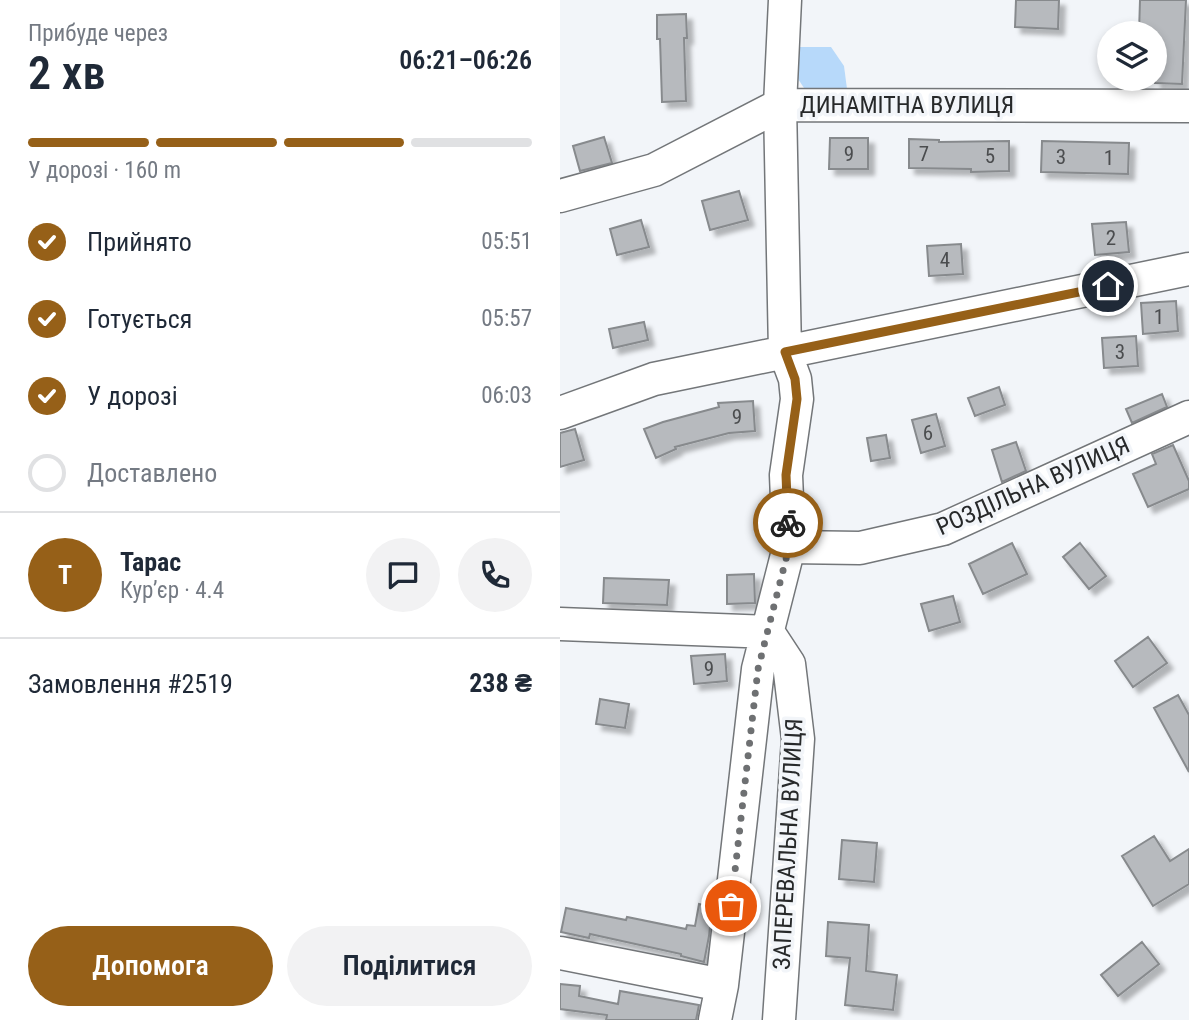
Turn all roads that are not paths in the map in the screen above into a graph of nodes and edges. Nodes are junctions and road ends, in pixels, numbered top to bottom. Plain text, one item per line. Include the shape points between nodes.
1 (785, 0) edge
2 (780, 104) junction
3 (1189, 106) edge
4 (560, 196) edge
5 (1189, 269) edge
6 (785, 352) junction
7 (560, 413) edge
8 (1189, 416) edge
9 (789, 547) junction
10 (560, 624) edge
11 (768, 632) junction
12 (560, 953) edge
13 (722, 985) junction
14 (715, 1020) edge
15 (779, 1020) edge

1 - 2 street, ЗАПЕРЕВАЛЬНА ВУЛИЦЯ
2 - 3 street, ДИНАМІТНА ВУЛИЦЯ
2 - 4 street, ДИНАМІТНА ВУЛИЦЯ via 654,170
2 - 6 street, ЗАПЕРЕВАЛЬНА ВУЛИЦЯ
5 - 6 street
6 - 7 street via 654,379
6 - 9 street, ЗАПЕРЕВАЛЬНА ВУЛИЦЯ via 797,399 786,475
8 - 9 street, РОЗДІЛЬНА ВУЛИЦЯ via 943,529 860,548
9 - 11 street, ЗАПЕРЕВАЛЬНА ВУЛИЦЯ
10 - 11 street
11 - 13 street, ЗАПЕРЕВАЛЬНА ВУЛИЦЯ via 758,669
11 - 15 street, ЗАПЕРЕВАЛЬНА ВУЛИЦЯ via 789,664 798,738
12 - 13 street
13 - 14 street, ЗАПЕРЕВАЛЬНА ВУЛИЦЯ

